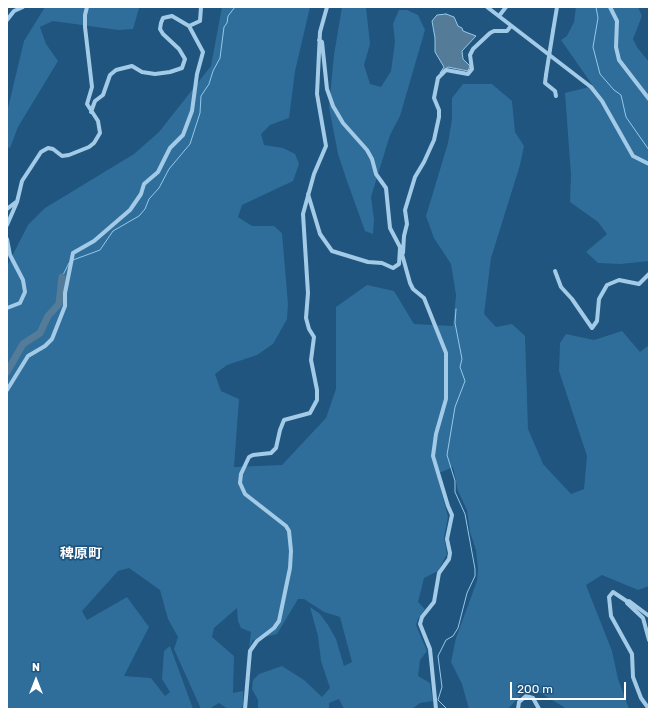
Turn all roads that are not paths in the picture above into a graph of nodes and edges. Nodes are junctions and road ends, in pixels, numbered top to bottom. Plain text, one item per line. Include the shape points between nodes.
1 (23, 7) edge
2 (87, 7) edge
3 (201, 7) edge
4 (328, 7) edge
5 (487, 7) edge
6 (506, 7) edge
7 (557, 7) edge
8 (610, 7) edge
9 (499, 16) junction
10 (7, 20) edge
11 (188, 26) junction
12 (511, 26) junction
13 (319, 40) junction
14 (556, 96) dead end
15 (649, 99) edge
16 (91, 112) junction
17 (649, 164) edge
18 (308, 194) junction
19 (17, 202) junction
20 (7, 209) edge
21 (7, 225) edge
22 (7, 239) edge
23 (400, 247) junction
24 (403, 257) junction
25 (555, 271) dead end
26 (649, 274) edge
27 (7, 308) edge
28 (7, 390) edge
29 (628, 602) junction
30 (649, 616) edge
31 (649, 640) edge
32 (245, 709) edge
33 (436, 709) edge
34 (518, 709) edge
35 (539, 709) edge
36 (649, 709) edge

1 - 10 street via 14,11
2 - 16 street via 85,27 92,87 87,104
3 - 11 street via 200,21
4 - 13 street
5 - 9 street
6 - 9 street
7 - 14 street, bridge via 545,83 555,91
8 - 15 street via 617,21 616,47 619,60
9 - 12 street
11 - 16 street via 172,16 163,18 160,29 179,49 184,59 182,68 155,74 142,72 132,66 116,70 110,75 103,95 95,101
11 - 28 street via 203,52 192,111 182,135 170,148 158,172 144,184 141,194 130,210 94,241 72,253 65,306 52,339 28,356
12 - 17 street via 591,87 602,101 633,156
12 - 24 street via 507,31 490,33 473,49 470,55 472,69 468,74 446,70 438,78 434,98 439,117 434,140 415,177 405,210 407,224
13 - 18 street via 317,100 326,146
13 - 23 street via 322,42 327,89 333,106 342,123 372,159 376,174 386,188 388,222
16 - 19 street via 100,126 100,133 94,143 69,155 62,156 48,148 42,152 22,181
18 - 23 street via 320,234 332,251 393,268 399,264
18 - 32 street via 303,214 308,293 306,318 314,337 311,360 317,390 316,400 310,413 284,420 276,448 271,453 249,457 241,474 240,483 245,494 286,526 291,551 279,621 250,651
19 - 20 street
19 - 21 street
22 - 27 street via 10,255 23,280 25,292 20,303
23 - 24 street
24 - 33 street via 414,289 424,298 438,330 447,358 446,399 433,456 452,515 447,539 450,553 449,559 439,573 434,602 420,624 430,649
25 - 26 street via 561,287 592,328 597,321 599,299 607,285 619,280 639,284
29 - 30 street
29 - 31 street via 643,618
29 - 36 street via 616,592 609,597 611,616 632,654 632,677
34 - 35 street via 519,702 526,696 533,698

